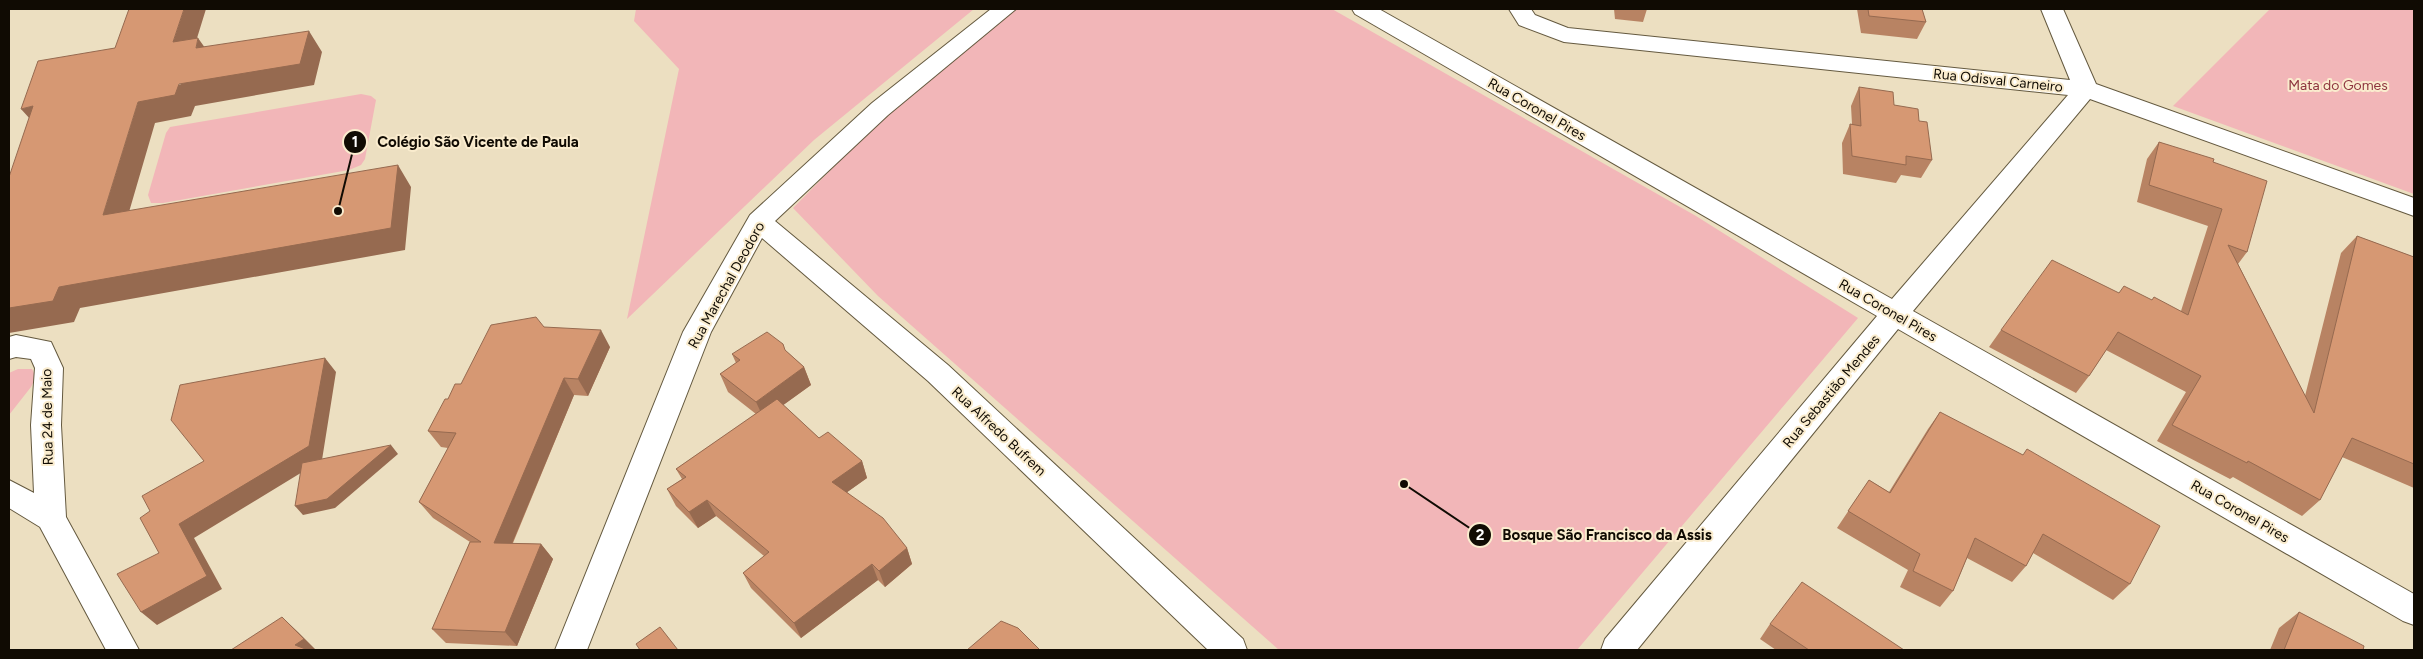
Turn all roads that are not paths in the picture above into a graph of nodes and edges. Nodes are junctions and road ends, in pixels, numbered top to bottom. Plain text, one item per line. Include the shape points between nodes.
1 (1005, 9) edge
2 (1363, 9) edge
3 (1520, 9) edge
4 (2052, 9) edge
5 (2086, 89) junction
6 (2414, 207) edge
7 (759, 221) junction
8 (1895, 314) junction
9 (9, 348) edge
10 (9, 493) edge
11 (51, 518) junction
12 (2414, 611) edge
13 (123, 650) edge
14 (572, 650) edge
15 (1231, 650) edge
16 (1617, 650) edge

1 - 7 street, Rua Marechal Deodoro via 880,108
2 - 8 street, Rua Coronel Pires
3 - 5 street, Rua Odisval Carneiro via 1527,20 1564,35
4 - 5 street
5 - 6 street, Rua Odisval Carneiro
5 - 8 street, Rua Sebastião Mendes
7 - 14 street, Rua Marechal Deodoro via 697,332
7 - 15 street, Rua Alfredo Bufrem via 938,373
8 - 12 street, Rua Coronel Pires
8 - 16 street, Rua Sebastião Mendes
9 - 11 street, Rua 24 de Maio via 41,350 49,368 46,425
10 - 11 street
11 - 13 street, Rua 24 de Maio

